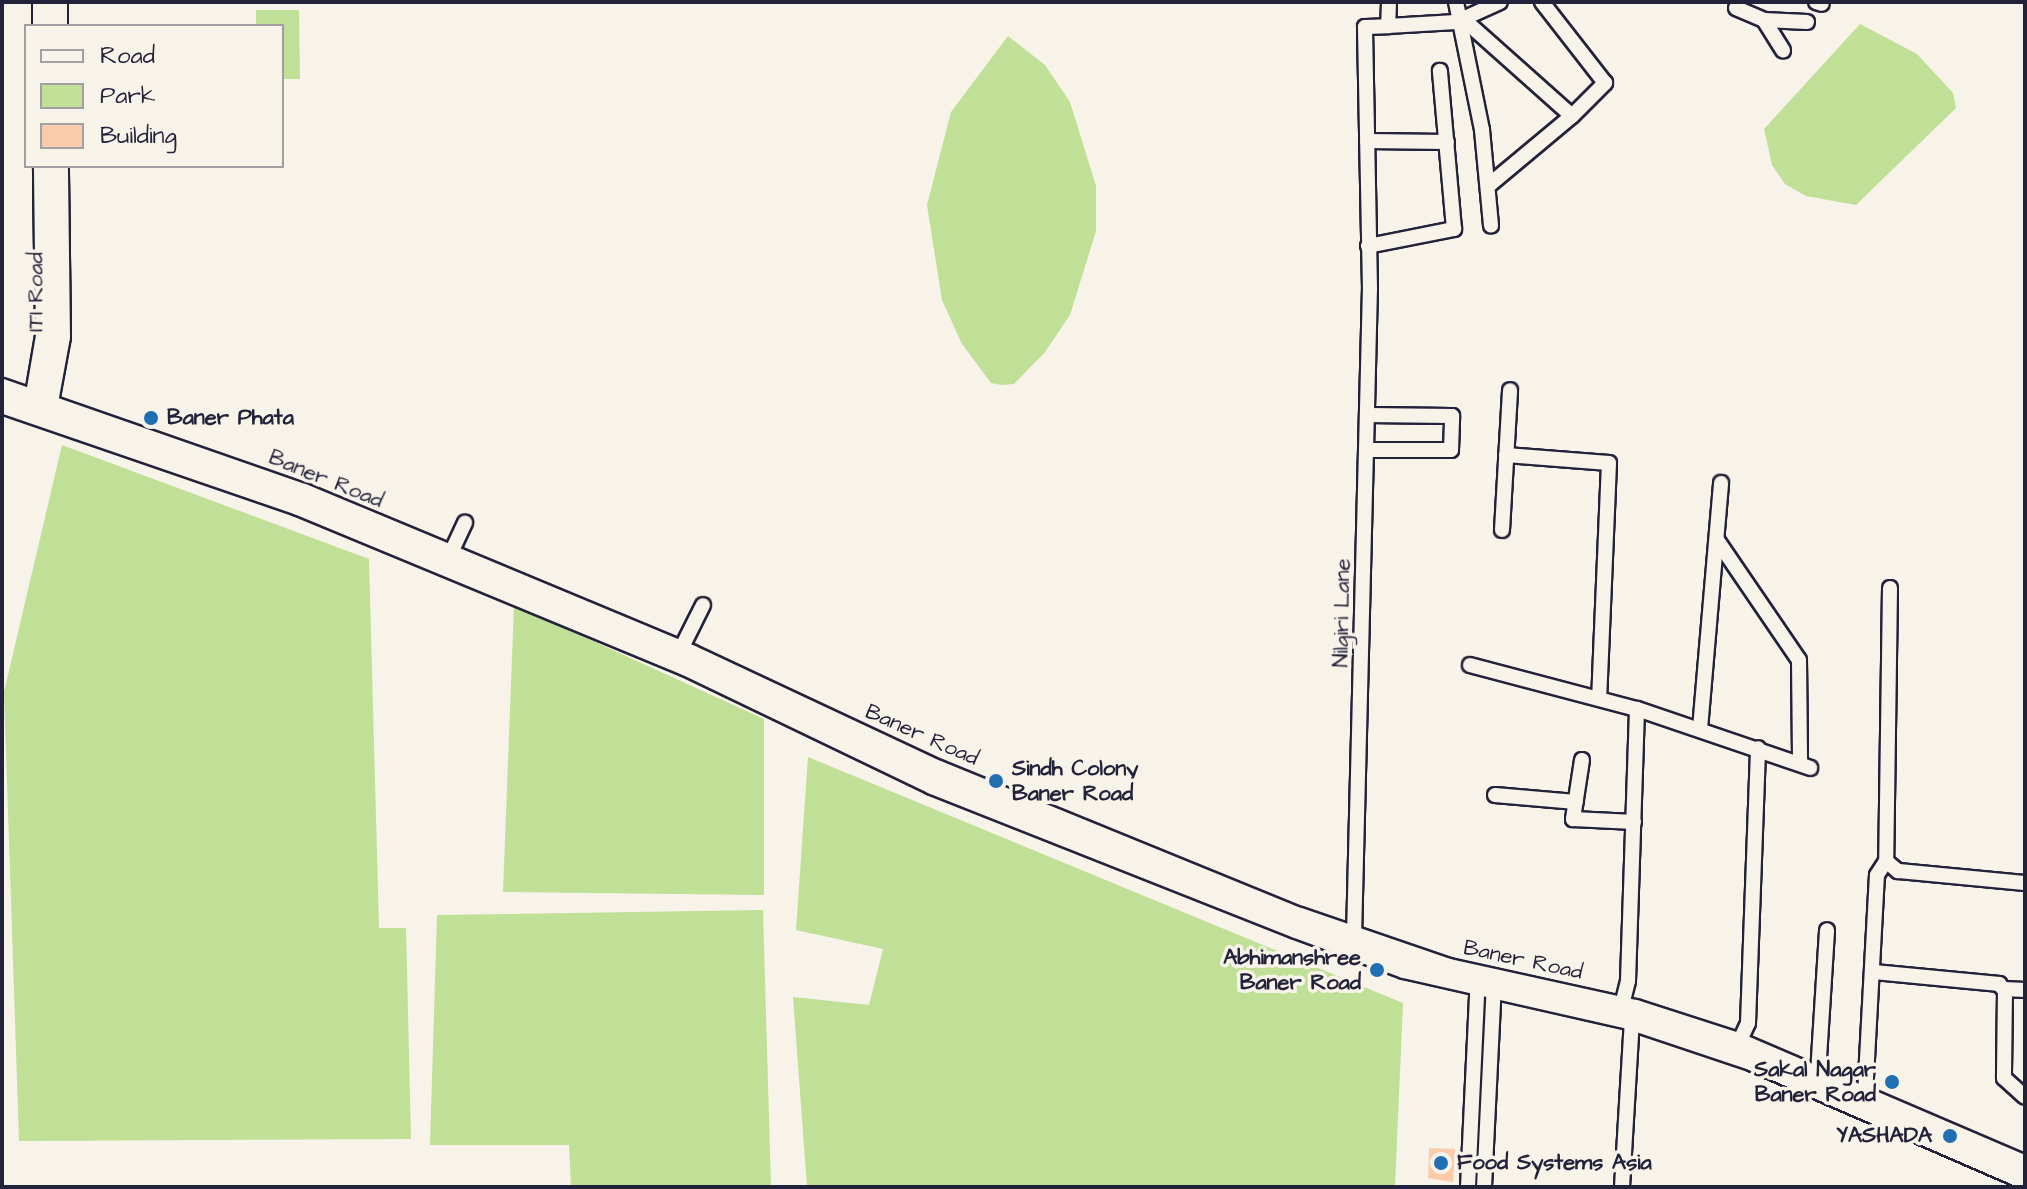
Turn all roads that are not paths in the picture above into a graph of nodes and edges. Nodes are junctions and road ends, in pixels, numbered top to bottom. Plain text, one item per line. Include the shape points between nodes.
1 (42, 2) edge
2 (58, 2) edge
3 (1389, 2) edge
4 (1456, 2) edge
5 (1500, 2) edge
6 (1542, 2) edge
7 (1736, 8) dead end
8 (1460, 20) junction
9 (1764, 20) junction
10 (1807, 22) dead end
11 (42, 24) edge
12 (58, 24) edge
13 (1388, 26) junction
14 (1783, 51) dead end
15 (1440, 71) dead end
16 (1572, 116) junction
17 (1367, 141) junction
18 (1447, 142) junction
19 (43, 168) edge
20 (59, 168) edge
21 (1488, 186) junction
22 (1491, 226) dead end
23 (1368, 246) junction
24 (2, 388) edge
25 (1510, 390) dead end
26 (2, 404) edge
27 (41, 406) junction
28 (1367, 415) junction
29 (1367, 450) junction
30 (1506, 455) junction
31 (1721, 483) dead end
32 (465, 523) dead end
33 (1502, 530) dead end
34 (1717, 540) junction
35 (449, 557) junction
36 (1890, 588) dead end
37 (703, 605) dead end
38 (681, 649) junction
39 (1470, 665) dead end
40 (1599, 697) junction
41 (1637, 709) junction
42 (1700, 729) junction
43 (1758, 748) junction
44 (1582, 760) dead end
45 (962, 788) junction
46 (1495, 795) dead end
47 (1576, 802) junction
48 (1634, 822) junction
49 (1886, 861) junction
50 (2025, 883) edge
51 (1827, 930) dead end
52 (1354, 937) junction
53 (1874, 972) junction
54 (1485, 984) junction
55 (2004, 989) junction
56 (2025, 990) edge
57 (1627, 1013) junction
58 (1737, 1049) junction
59 (1818, 1074) junction
60 (1865, 1096) junction
61 (2025, 1097) edge
62 (2025, 1165) edge
63 (2025, 1180) edge
64 (1468, 1187) edge
65 (1484, 1187) edge
66 (1622, 1187) edge

1 - 11 main road
2 - 12 main road
3 - 13 street
4 - 8 street
5 - 8 street
6 - 16 street via 1605,83
7 - 9 street
8 - 13 street
8 - 16 street
8 - 21 street
9 - 10 street
9 - 14 street
13 - 17 street, Nilgiri Lane via 1365,27
15 - 18 street
16 - 21 street
17 - 18 street
17 - 23 street, Nilgiri Lane
18 - 23 street via 1454,229
19 - 27 main road, ITI Road
20 - 27 main road, ITI Road via 61,337
21 - 22 street
23 - 28 street, Nilgiri Lane
24 - 27 main road
25 - 30 street
26 - 27 main road
27 - 35 main road, Baner Road via 304,493
27 - 45 main road, Baner Road via 671,660
28 - 29 street, Nilgiri Lane
28 - 29 street via 1452,416 1451,450
29 - 52 street, Nilgiri Lane
30 - 33 street
30 - 40 street via 1609,463
31 - 34 street
32 - 35 street
34 - 42 street
34 - 43 street via 1799,660 1805,766
35 - 38 main road, Baner Road
36 - 49 street
37 - 38 street
38 - 45 main road, Baner Road
39 - 40 street
40 - 41 street
41 - 42 street
41 - 48 street
42 - 43 street
43 - 58 street via 1748,1023
44 - 47 street
45 - 52 main road, Baner Road
45 - 54 main road, Baner Road via 1296,929
46 - 47 street
47 - 48 street via 1573,819
48 - 57 street
49 - 50 street via 1898,871
49 - 53 street via 1877,875
51 - 59 street
52 - 54 main road, Baner Road
53 - 55 street
53 - 60 street
54 - 57 main road, Baner Road
54 - 64 street
54 - 65 street
55 - 56 street
55 - 61 street via 2004,1078
57 - 58 main road, Baner Road
57 - 66 street
58 - 59 main road, Baner Road
58 - 63 main road, Baner Road
59 - 60 main road, Baner Road
60 - 62 main road, Baner Road

